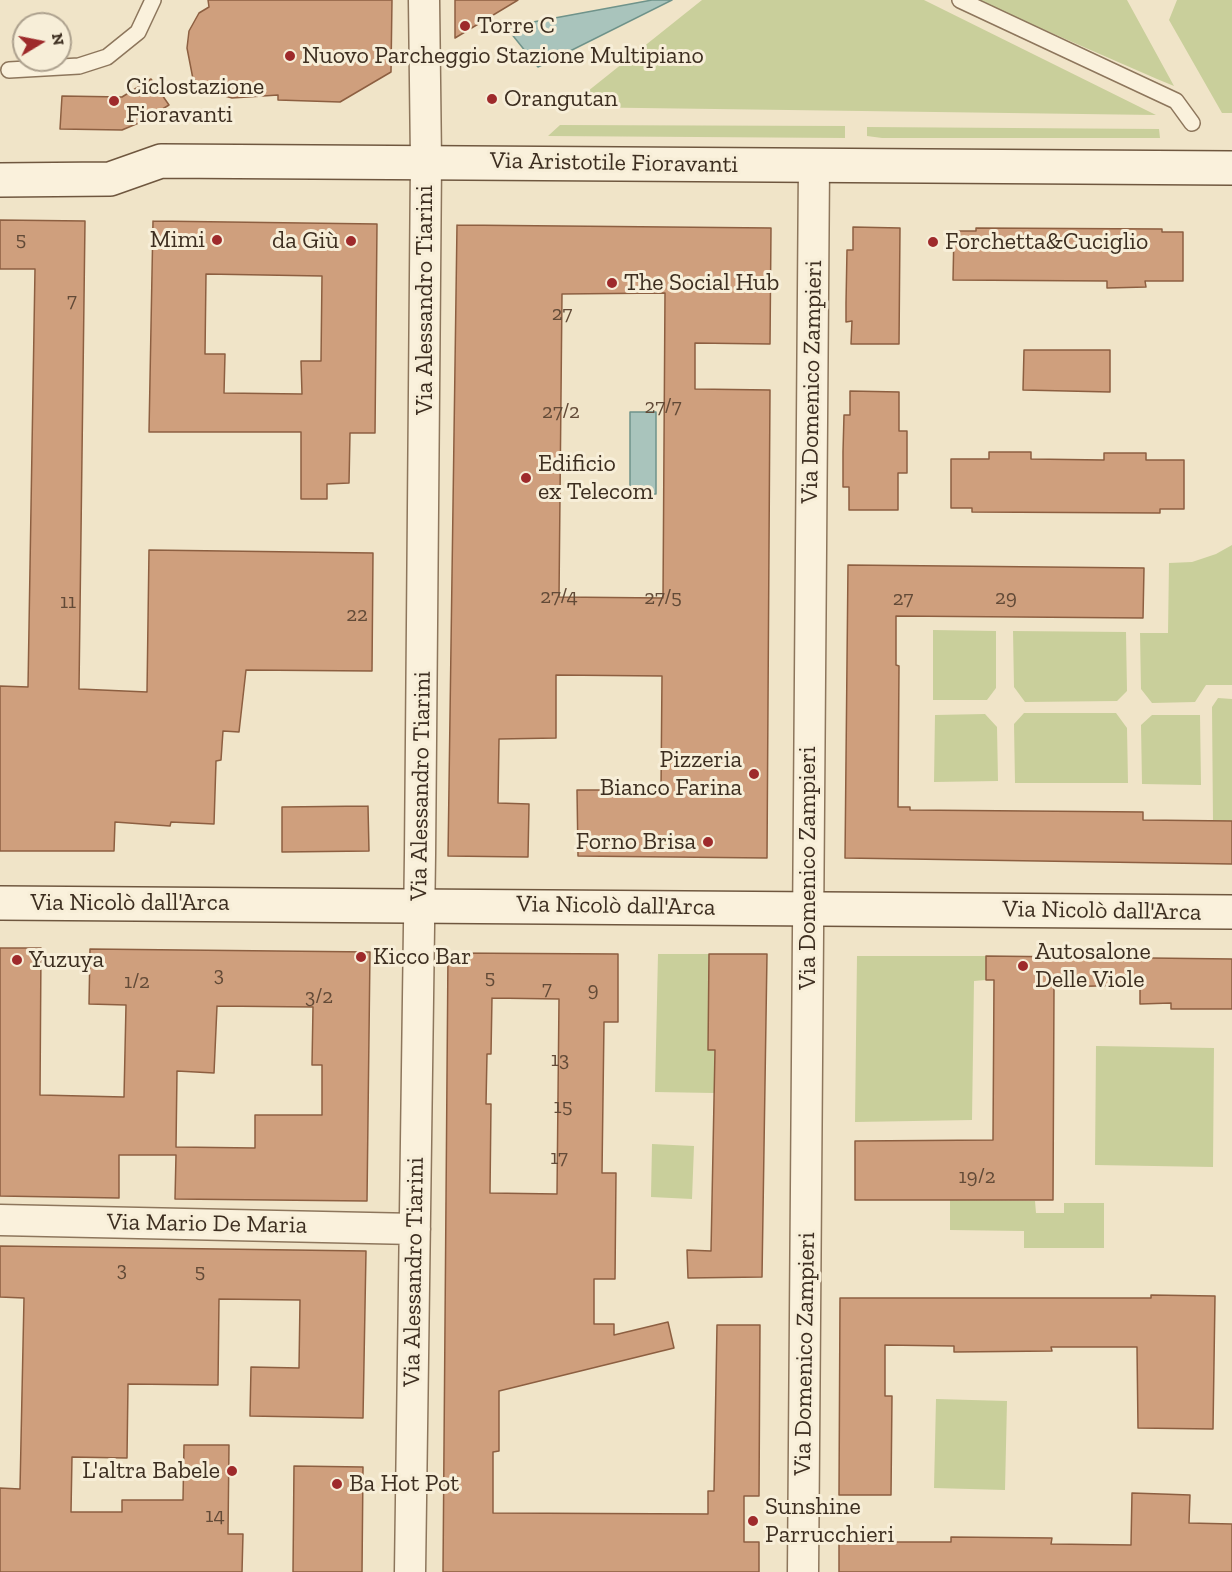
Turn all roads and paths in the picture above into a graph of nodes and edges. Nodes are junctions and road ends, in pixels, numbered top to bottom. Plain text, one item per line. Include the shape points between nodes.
1 (153, 0) edge
2 (424, 0) edge
3 (960, 0) edge
4 (9, 70) dead end
5 (1192, 123) dead end
6 (426, 161) junction
7 (814, 165) junction
8 (1232, 168) edge
9 (0, 180) edge
10 (0, 903) edge
11 (420, 904) junction
12 (808, 908) junction
13 (1232, 912) edge
14 (0, 1220) edge
15 (415, 1229) junction
16 (410, 1572) edge
17 (803, 1572) edge

1 - 4 lane via 138,32 107,57 78,66
2 - 6 street, Via Alessandro Tiarini
3 - 5 lane via 1176,101
6 - 7 street, Via Aristotile Fioravanti
6 - 9 street, Via Aristotile Fioravanti via 161,161 110,179
6 - 11 street, Via Alessandro Tiarini
7 - 8 street, Via Aristotile Fioravanti
7 - 12 street, Via Domenico Zampieri
10 - 11 street, Via Nicolò dall'Arca
11 - 12 street, Via Nicolò dall'Arca
11 - 15 street, Via Alessandro Tiarini
12 - 13 street, Via Nicolò dall'Arca
12 - 17 street, Via Domenico Zampieri
14 - 15 street, Via Mario De Maria
15 - 16 street, Via Alessandro Tiarini

